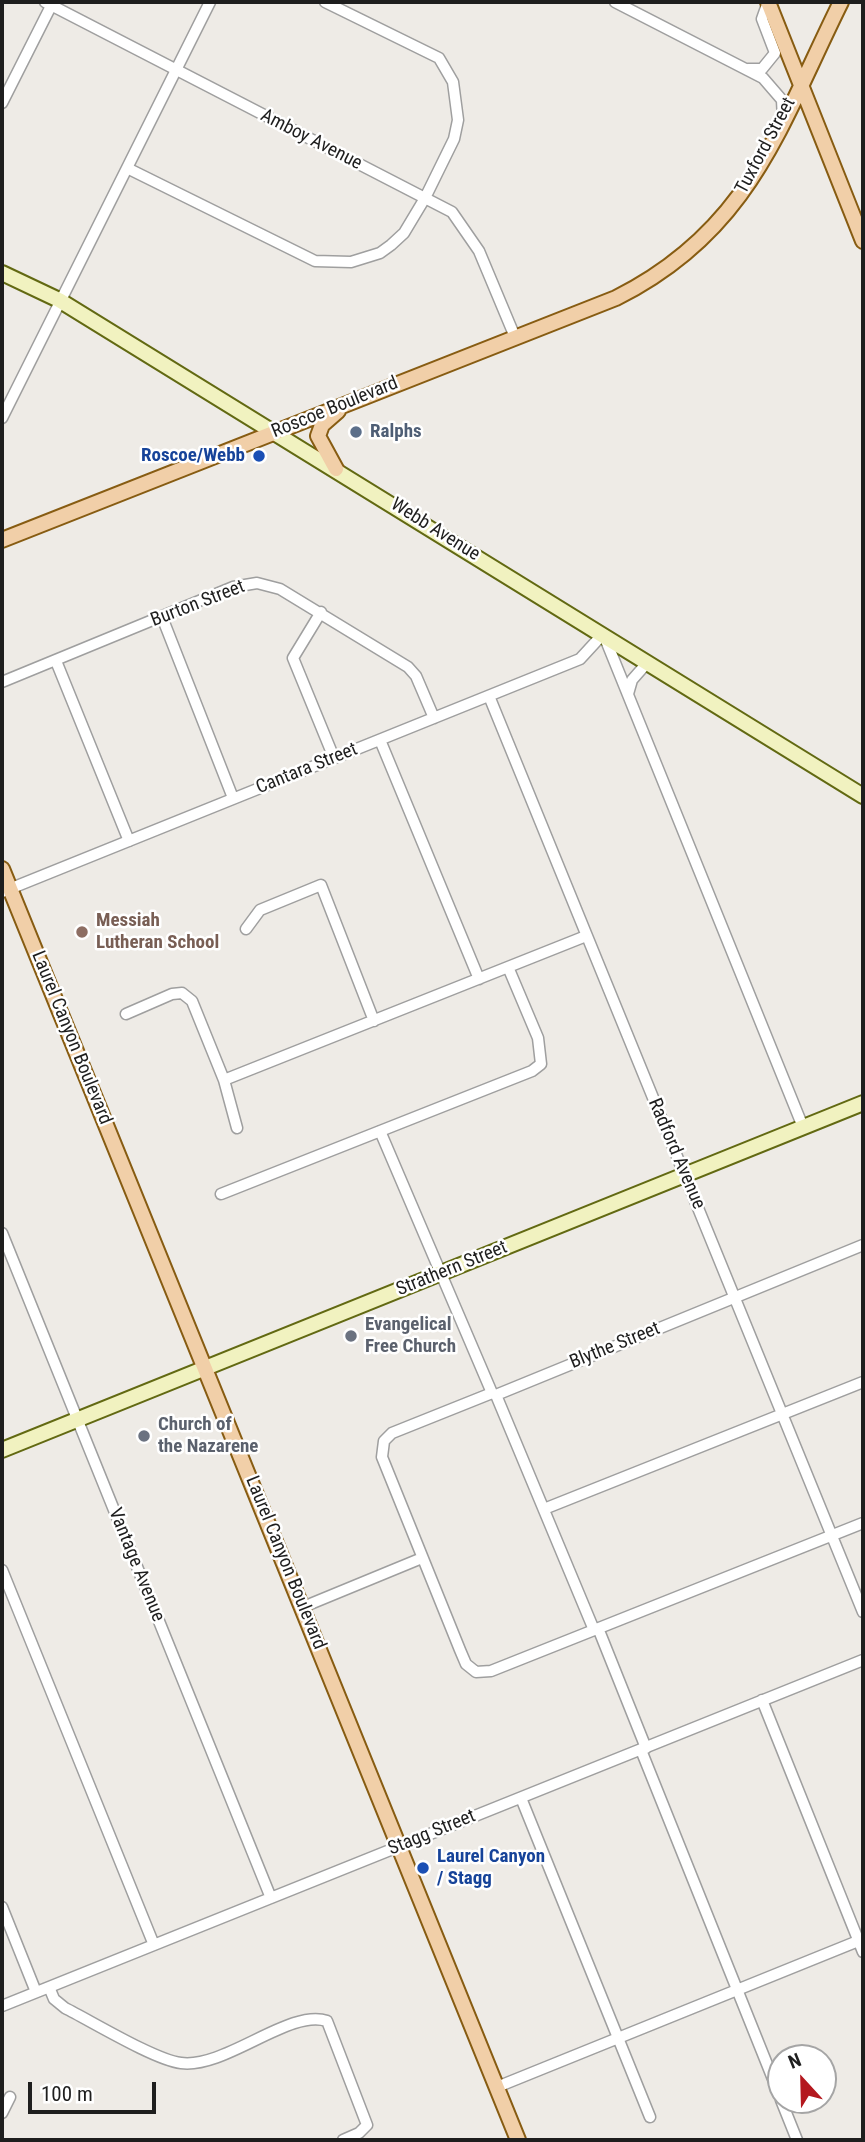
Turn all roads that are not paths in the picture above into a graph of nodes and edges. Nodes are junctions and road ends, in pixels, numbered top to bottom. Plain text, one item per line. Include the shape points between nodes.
1 (210, 2) edge
2 (325, 2) edge
3 (615, 2) edge
4 (768, 2) edge
5 (841, 2) edge
6 (50, 3) edge
7 (748, 69) junction
8 (177, 71) junction
9 (801, 82) junction
10 (2, 103) edge
11 (783, 120) junction
12 (127, 168) junction
13 (425, 198) junction
14 (863, 241) edge
15 (666, 271) joint
16 (2, 273) edge
17 (58, 300) junction
18 (515, 337) junction
19 (346, 404) junction
20 (2, 416) edge
21 (275, 432) junction
22 (336, 469) junction
23 (2, 540) edge
24 (321, 612) junction
25 (162, 617) junction
26 (603, 634) junction
27 (56, 661) junction
28 (647, 663) junction
29 (2, 682) edge
30 (489, 695) junction
31 (628, 695) junction
32 (435, 718) junction
33 (380, 740) junction
34 (334, 758) junction
35 (863, 796) edge
36 (233, 798) junction
37 (129, 841) junction
38 (2, 869) edge
39 (6, 890) edge
40 (246, 929) dead end
41 (586, 936) junction
42 (508, 967) junction
43 (479, 979) junction
44 (125, 1014) dead end
45 (374, 1021) junction
46 (225, 1080) junction
47 (863, 1103) edge
48 (803, 1127) junction
49 (237, 1128) dead end
50 (380, 1131) junction
51 (685, 1175) junction
52 (222, 1194) dead end
53 (2, 1233) edge
54 (863, 1245) edge
55 (441, 1273) junction
56 (734, 1297) junction
57 (205, 1368) junction
58 (863, 1382) edge
59 (494, 1394) junction
60 (783, 1415) junction
61 (77, 1420) junction
62 (2, 1450) edge
63 (544, 1509) junction
64 (863, 1523) edge
65 (832, 1536) junction
66 (422, 1558) junction
67 (2, 1570) edge
68 (303, 1607) junction
69 (863, 1612) edge
70 (596, 1629) junction
71 (863, 1660) edge
72 (762, 1700) junction
73 (644, 1749) junction
74 (520, 1798) junction
75 (400, 1845) junction
76 (271, 1898) junction
77 (2, 1907) edge
78 (861, 1939) edge
79 (154, 1945) junction
80 (863, 1952) edge
81 (49, 1987) junction
82 (737, 1990) junction
83 (36, 1992) junction
84 (2, 2006) edge
85 (616, 2038) junction
86 (767, 2065) edge
87 (497, 2088) junction
88 (10, 2097) dead end
89 (2, 2113) edge
90 (787, 2114) edge
91 (650, 2117) dead end
92 (343, 2140) edge
93 (518, 2140) edge
94 (797, 2140) edge

1 - 8 street
2 - 13 street via 439,58 447,67 457,128
3 - 7 street
4 - 7 street via 762,19 775,53 762,68
4 - 9 main road
5 - 9 main road, Tuxford Street
6 - 8 street, Amboy Avenue
6 - 10 street
7 - 11 street via 778,92
8 - 12 street
8 - 13 street, Amboy Avenue
9 - 11 main road, Tuxford Street
9 - 14 main road
11 - 15 main road, Tuxford Street via 740,198 705,238
12 - 13 street via 315,261 351,262 380,253 404,233
12 - 17 street
13 - 18 street, Amboy Avenue via 453,212 468,231
15 - 18 main road, Roscoe Boulevard via 617,298
16 - 17 street, Webb Avenue
17 - 20 street
17 - 21 street, Webb Avenue
18 - 19 main road, Roscoe Boulevard
19 - 21 main road, Roscoe Boulevard
19 - 22 main road via 318,431 319,443
21 - 22 street, Webb Avenue
21 - 23 main road, Roscoe Boulevard
22 - 26 street, Webb Avenue
24 - 25 street, Burton Street via 281,589 257,583 233,587
24 - 32 street, Burton Street via 408,667
24 - 34 street via 293,658
25 - 27 street, Burton Street
25 - 36 street
26 - 28 street, Webb Avenue
26 - 30 street, Cantara Street via 580,659
26 - 31 street
27 - 29 street, Burton Street
27 - 37 street
28 - 31 street via 632,680
28 - 35 street, Webb Avenue
30 - 32 street, Cantara Street
30 - 41 street, Radford Avenue
31 - 48 street
32 - 33 street, Cantara Street
33 - 34 street, Cantara Street
33 - 43 street
34 - 36 street, Cantara Street
36 - 37 street, Cantara Street
37 - 39 street, Cantara Street
38 - 39 main road, Laurel Canyon Boulevard
39 - 57 main road, Laurel Canyon Boulevard
40 - 45 street via 260,910 321,885
41 - 42 street
41 - 51 street, Radford Avenue
42 - 43 street
42 - 50 street via 538,1038 541,1064
43 - 45 street
44 - 46 street via 182,993 192,1001
45 - 46 street
46 - 49 street
47 - 48 street, Strathern Street
48 - 51 street, Strathern Street
50 - 52 street
50 - 55 street
51 - 55 street, Strathern Street
51 - 56 street, Radford Avenue
53 - 61 street, Vantage Avenue
54 - 56 street, Blythe Street
55 - 57 street, Strathern Street
55 - 59 street
56 - 59 street, Blythe Street
56 - 60 street, Radford Avenue
57 - 61 street, Strathern Street
57 - 68 main road, Laurel Canyon Boulevard
58 - 60 street
59 - 63 street
59 - 66 street, Blythe Street via 392,1433 384,1441 382,1457
60 - 63 street
60 - 65 street, Radford Avenue
61 - 62 street, Strathern Street
61 - 76 street, Vantage Avenue
63 - 70 street
64 - 65 street
65 - 69 street, Radford Avenue
65 - 70 street
66 - 68 street
66 - 70 street via 466,1664 476,1672 484,1673
67 - 79 street
68 - 75 main road, Laurel Canyon Boulevard
70 - 73 street
71 - 72 street, Stagg Street
72 - 73 street, Stagg Street
72 - 78 street
73 - 74 street, Stagg Street
73 - 82 street
74 - 75 street, Stagg Street
74 - 85 street
75 - 76 street, Stagg Street
75 - 87 main road, Laurel Canyon Boulevard
76 - 79 street, Stagg Street
77 - 83 street
78 - 80 street
78 - 82 street
79 - 81 street, Stagg Street
81 - 83 street, Stagg Street
81 - 92 street via 65,2008 179,2063 212,2059 309,2019 326,2021 367,2125
82 - 85 street
82 - 86 street
83 - 84 street, Stagg Street
85 - 87 street
85 - 91 street
87 - 93 main road, Laurel Canyon Boulevard
88 - 89 street
90 - 94 street

